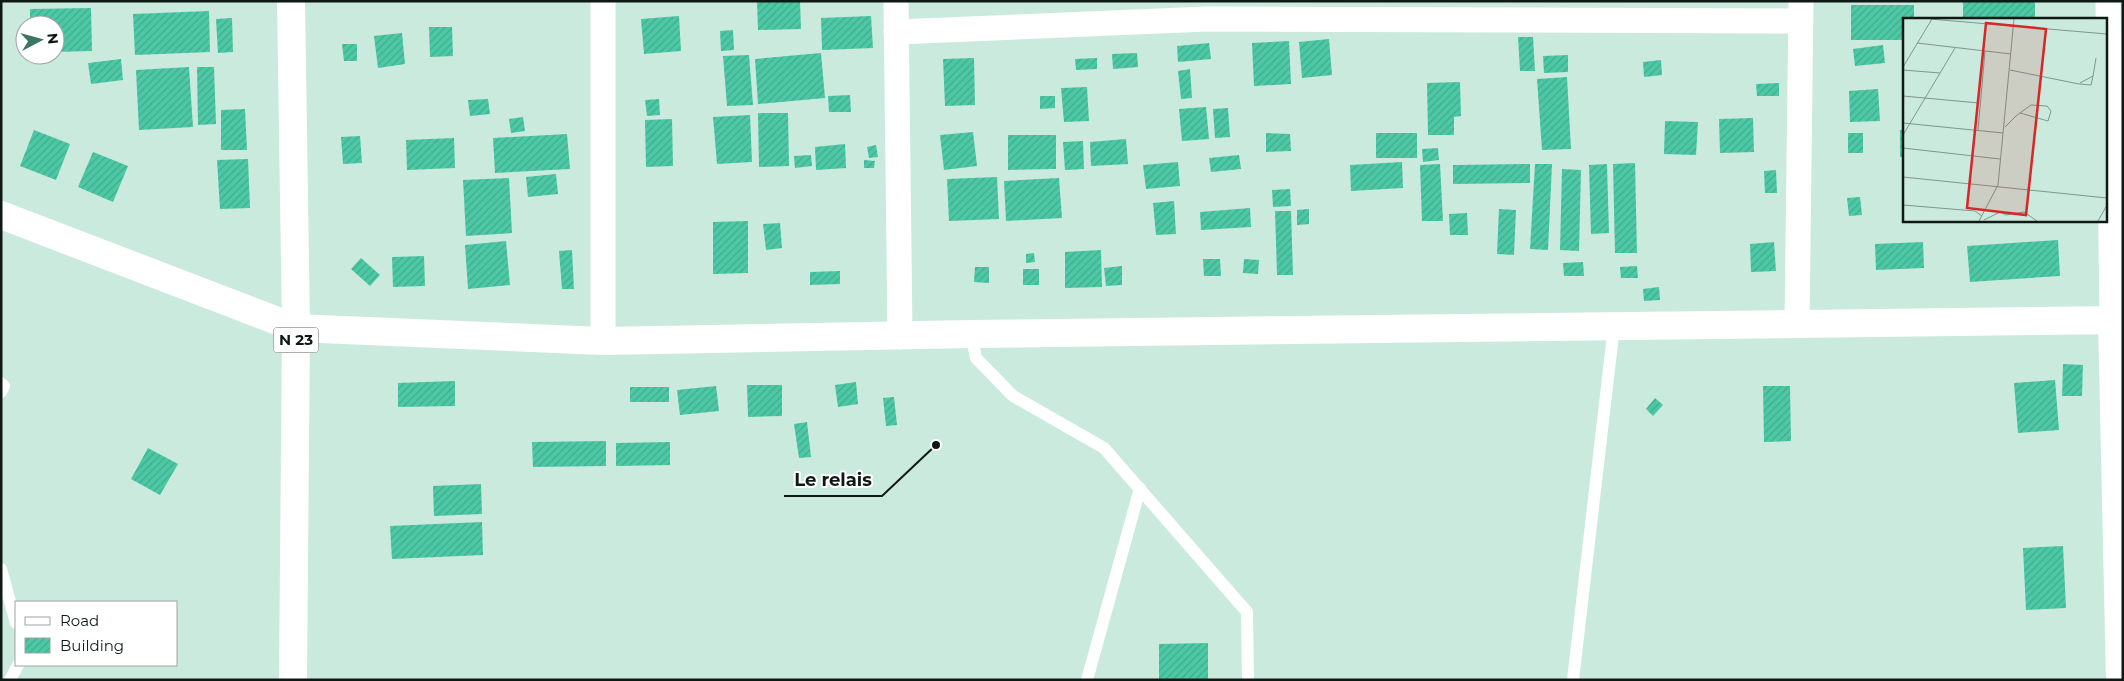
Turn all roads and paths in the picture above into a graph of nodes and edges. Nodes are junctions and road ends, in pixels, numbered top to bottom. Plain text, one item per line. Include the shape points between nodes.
1 (291, 1) edge
2 (603, 1) edge
3 (896, 1) edge
4 (2108, 1) edge
5 (1207, 10) edge
6 (1801, 11) edge
7 (896, 32) junction
8 (1, 215) edge
9 (2117, 320) edge
10 (1797, 324) junction
11 (1614, 326) junction
12 (296, 328) junction
13 (971, 334) junction
14 (900, 336) junction
15 (603, 340) junction
16 (1, 383) edge
17 (1, 392) edge
18 (1140, 488) junction
19 (1, 569) edge
20 (15, 619) edge
21 (2121, 644) edge
22 (17, 666) edge
23 (10, 680) edge
24 (293, 680) edge
25 (1087, 680) edge
26 (1248, 680) edge
27 (1573, 680) edge
28 (2120, 680) edge

1 - 12 main road, N 23
2 - 15 street
3 - 7 street
4 - 9 street
5 - 6 street
5 - 7 street
6 - 10 street
7 - 14 street
8 - 12 main road
9 - 10 main road
9 - 21 main road
10 - 11 main road
11 - 13 main road
11 - 27 lane
12 - 15 main road
12 - 24 main road, N 23
13 - 14 main road
13 - 18 lane via 976,358 1013,396 1104,448
14 - 15 main road
16 - 17 lane via 4,386
18 - 25 lane
18 - 26 lane via 1247,612
19 - 20 lane
21 - 28 main road
22 - 23 lane

